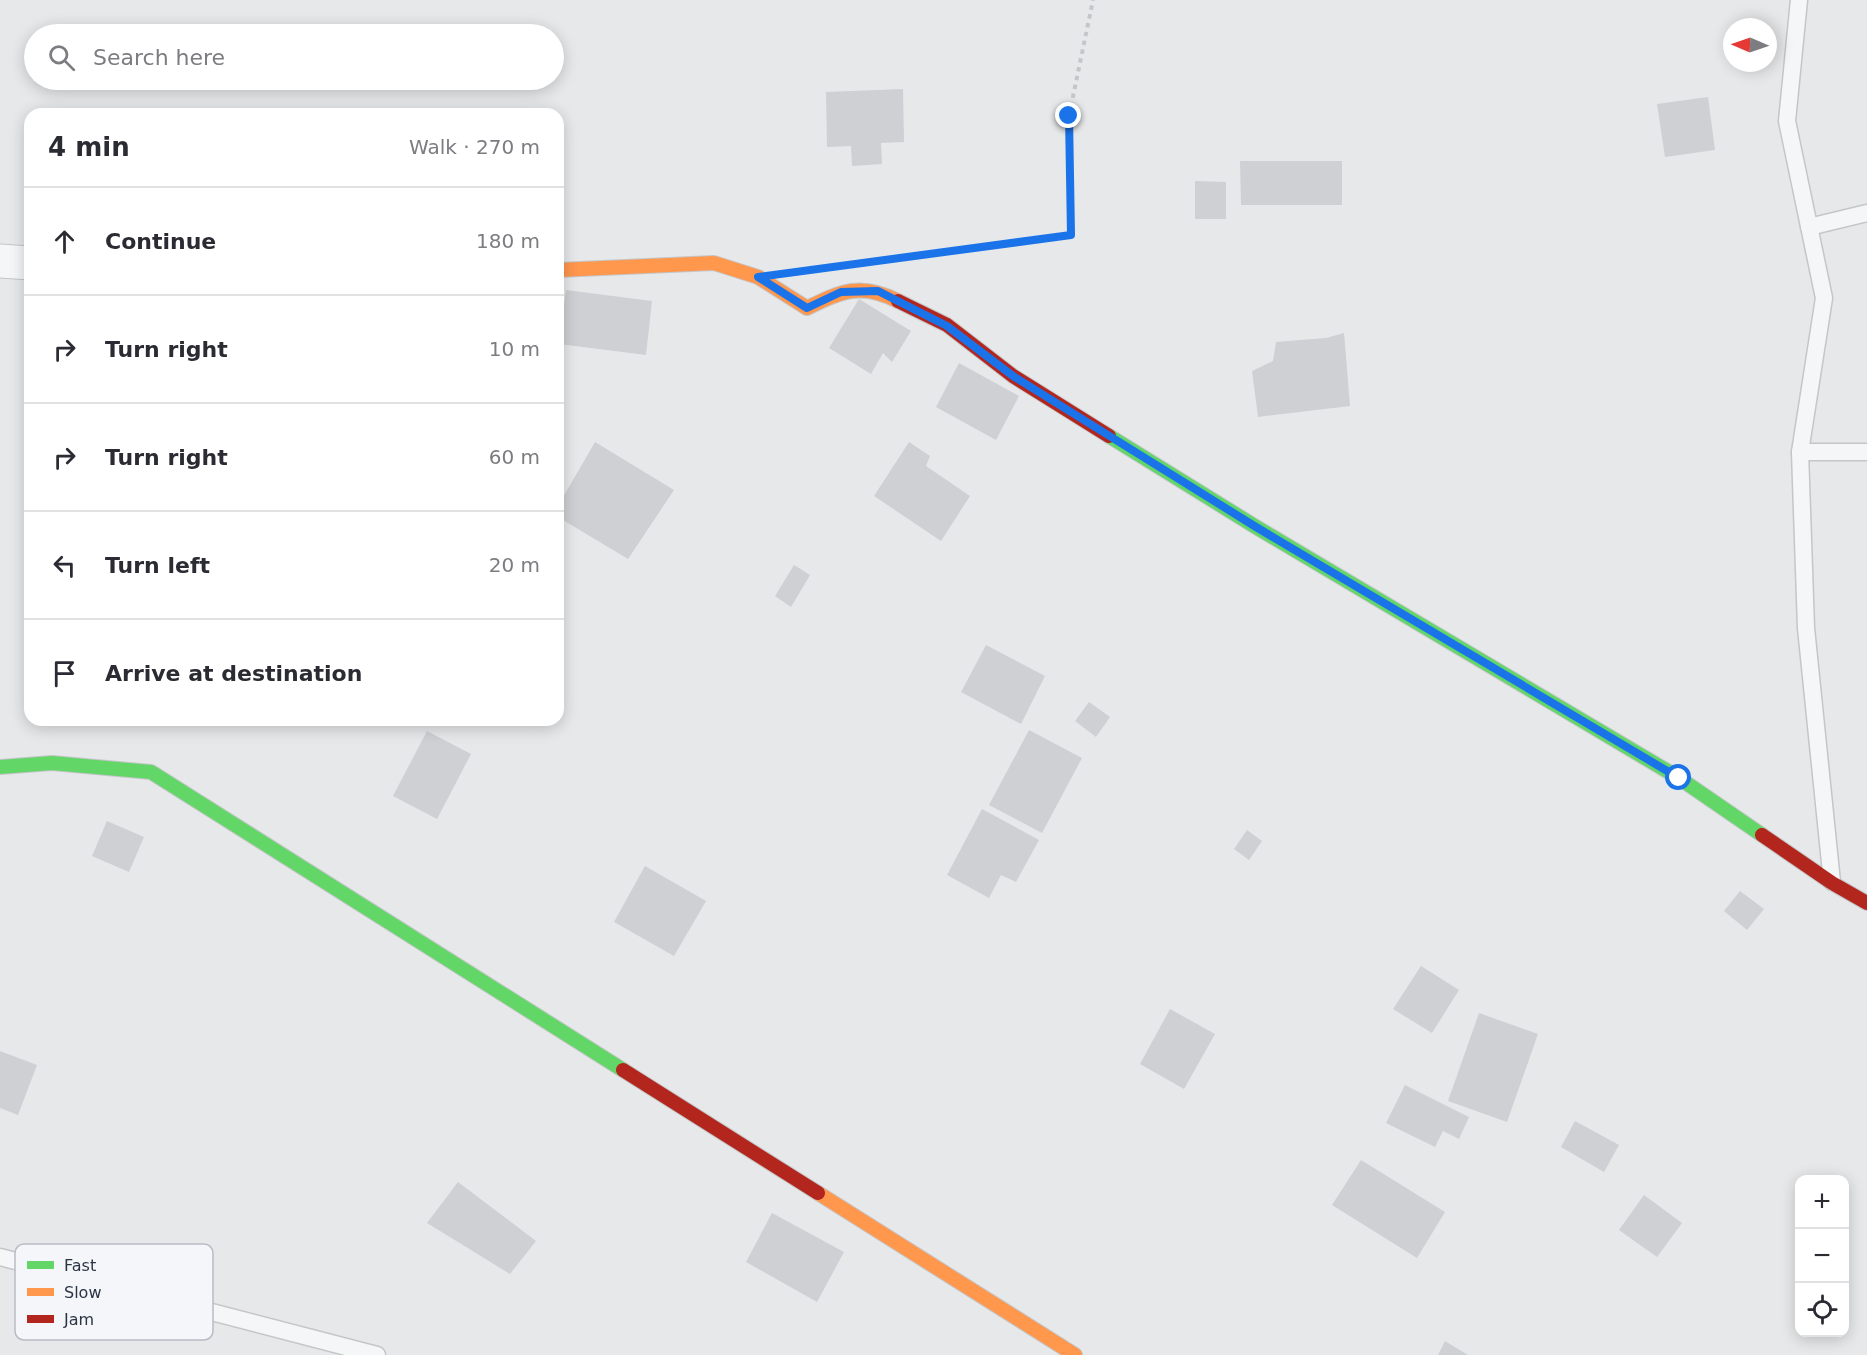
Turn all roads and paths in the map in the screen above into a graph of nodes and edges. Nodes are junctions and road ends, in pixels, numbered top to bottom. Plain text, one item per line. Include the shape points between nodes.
1 (1093, 0) edge
2 (1799, 0) edge
3 (1867, 213) edge
4 (1809, 227) junction
5 (885, 260) dead end
6 (0, 261) edge
7 (24, 262) edge
8 (564, 270) edge
9 (1800, 452) junction
10 (1867, 452) edge
11 (0, 767) edge
12 (1832, 883) junction
13 (1867, 903) edge
14 (0, 1257) edge
15 (15, 1261) edge
16 (213, 1312) edge
17 (377, 1355) edge
18 (1075, 1355) edge

1 - 5 path via 1069,116 1071,235
2 - 4 lane via 1787,122
3 - 4 lane
4 - 9 lane via 1824,298
6 - 7 street
8 - 12 street via 714,263 758,277 807,308 841,292 878,291 947,326 1013,376 1256,527 1679,778
9 - 10 lane
9 - 12 lane via 1806,628
11 - 18 street via 52,763 151,772
12 - 13 street
14 - 15 lane
16 - 17 lane

